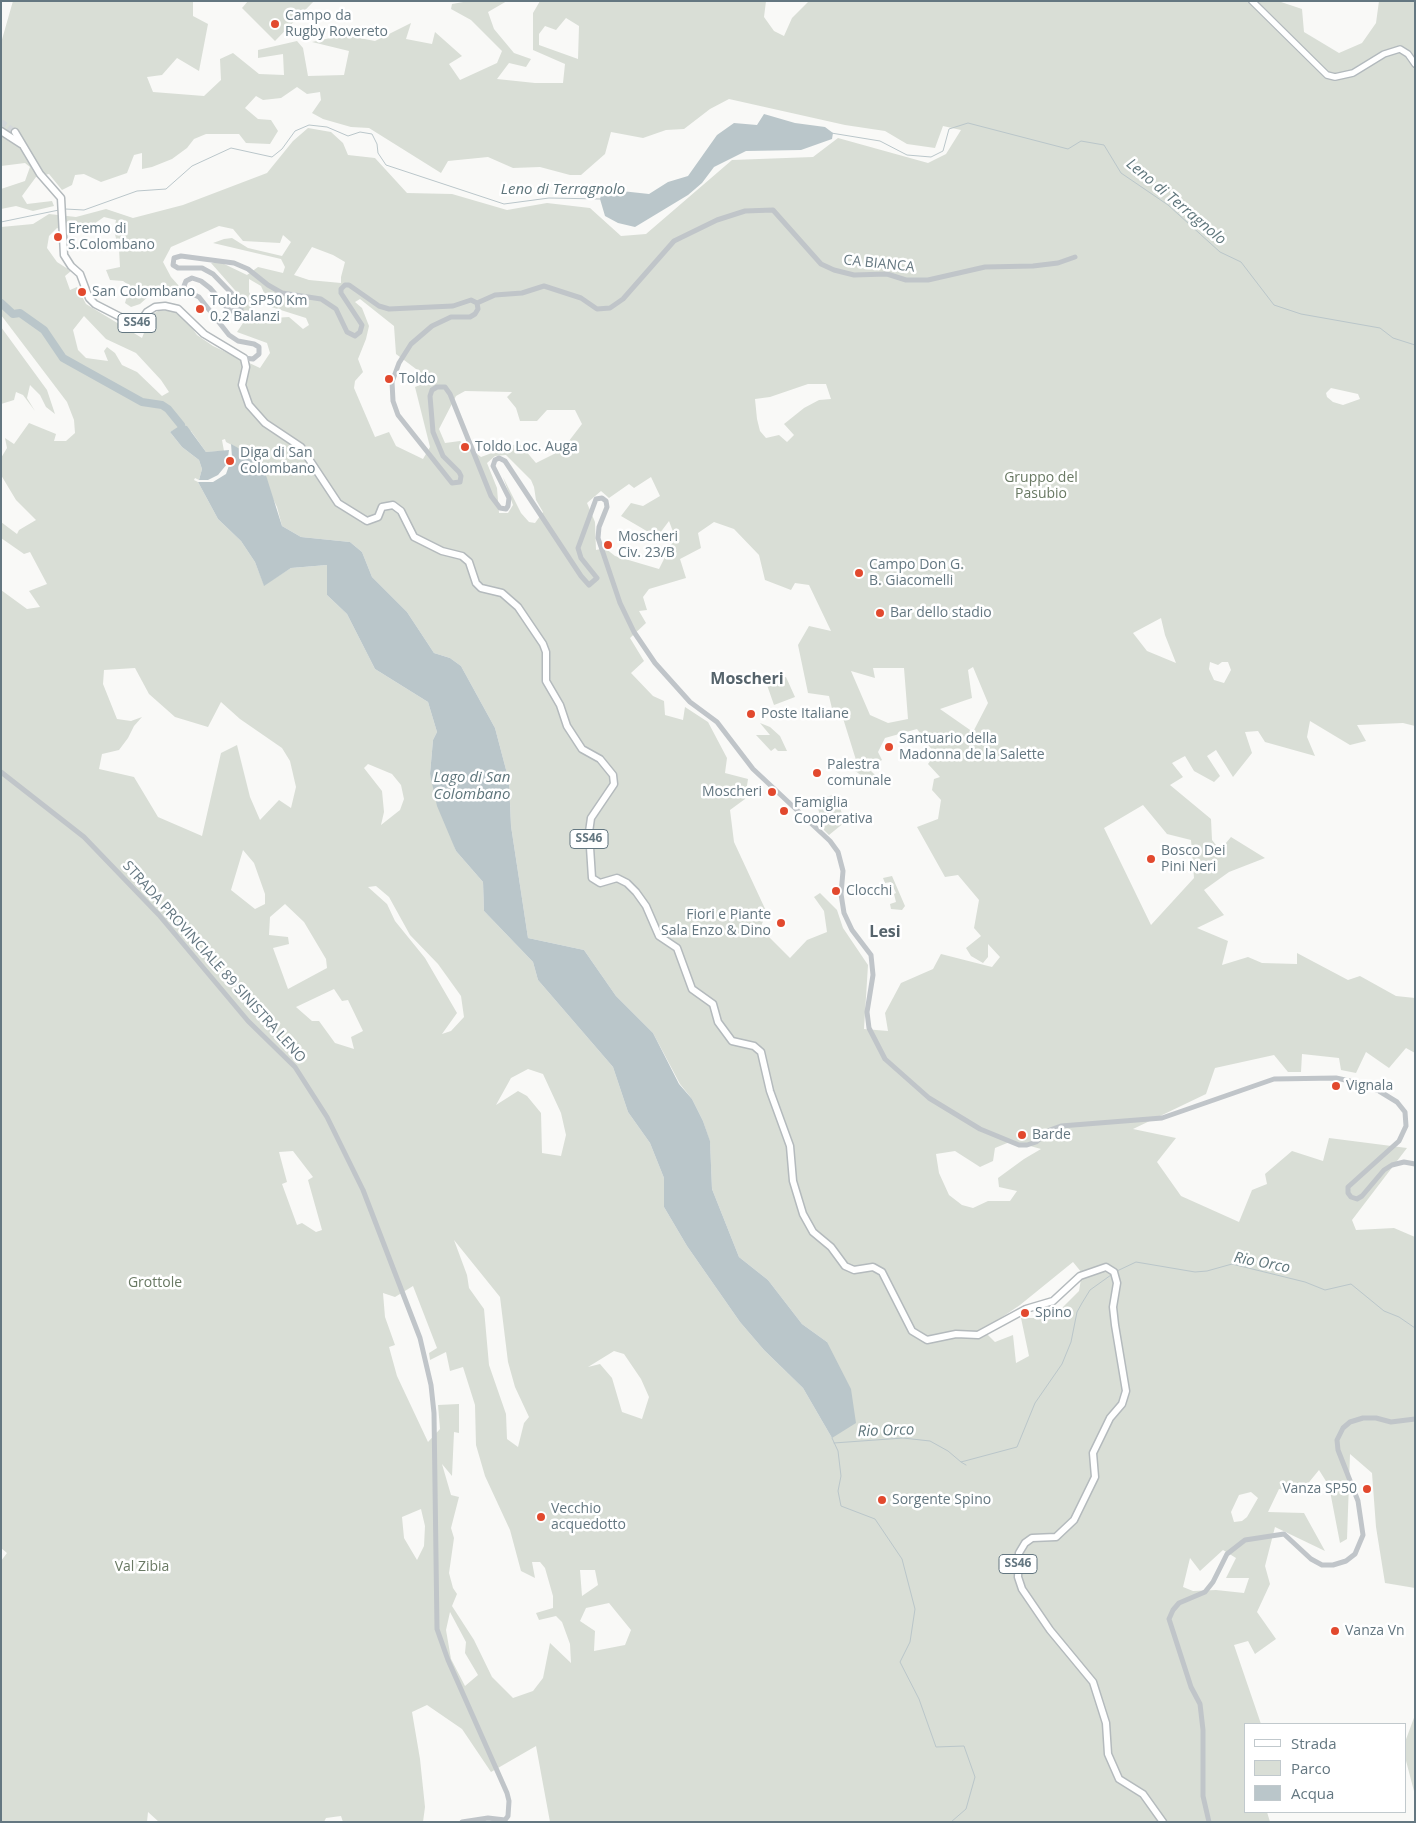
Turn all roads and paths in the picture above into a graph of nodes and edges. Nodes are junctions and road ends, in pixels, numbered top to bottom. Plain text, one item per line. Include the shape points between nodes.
1 (1252, 1) edge
2 (1415, 64) edge
3 (1, 131) edge
4 (15, 132) tunnel mouth
5 (22, 144) junction
6 (1076, 257) dead end
7 (478, 303) junction
8 (244, 358) junction
9 (1, 772) edge
10 (1415, 1164) edge
11 (1415, 1419) edge
12 (462, 1822) edge
13 (1164, 1822) edge
14 (1209, 1822) edge

1 - 2 main road via 1327,74 1335,77 1354,73 1384,54 1400,50 1408,54
3 - 5 main road, SS46
4 - 5 main road
5 - 8 main road, SS46 via 40,174 61,198 64,255 80,274 89,298 95,304 134,324 156,307 178,309 204,334
6 - 7 street, CA BIANCA via 1033,266 985,267 928,280 906,280 887,274 854,276 820,264 773,210 745,211 717,220 674,241 623,299 610,308 597,309 581,298 544,286 522,293 495,295
7 - 8 street via 471,300 452,306 389,309 345,284 341,293 362,325 355,336 347,332 336,310 321,299 282,293 234,263 174,258 173,265 178,268 202,268 213,274 241,303 241,310 230,311 201,281 192,278 184,286 186,291 198,297 229,335 259,347 259,354 253,359
7 - 10 street via 476,314 451,317 432,326 411,344 392,382 398,415 452,483 460,482 459,472 443,456 433,432 430,396 432,390 445,387 491,496 500,508 506,509 510,498 494,466 494,460 499,458 505,461 589,585 597,578 581,558 578,548 593,503 602,498 606,501 598,538 620,603 634,632 655,663 690,702 717,722 753,769 838,852 843,871 844,913 871,955 873,979 867,1012 869,1028 885,1059 898,1072 953,1114 1019,1145 1036,1142 1050,1130 1061,1126 1162,1118 1274,1079 1347,1079 1379,1090 1398,1102 1405,1112 1406,1126 1399,1141 1348,1187 1348,1193 1357,1199 1384,1170 1404,1162
8 - 13 main road, SS46 via 246,367 242,385 249,405 265,423 301,447 338,503 368,521 378,517 382,507 393,505 401,510 414,537 442,551 462,556 469,562 481,588 510,598 543,644 546,682 560,705 567,726 582,749 600,759 613,775 614,784 591,818 592,878 600,883 617,878 636,892 659,936 677,948 692,989 713,1004 718,1022 732,1042 754,1046 761,1052 770,1091 790,1146 792,1181 803,1214 813,1232 831,1247 845,1266 854,1270 873,1267 882,1272 912,1331 927,1340 956,1334 978,1335 1026,1309 1053,1301 1080,1276 1100,1268 1110,1268 1116,1276 1115,1325 1126,1391 1122,1404 1110,1418 1093,1453 1096,1477 1078,1512 1056,1537 1032,1538 1024,1543 1019,1553 1018,1577 1022,1589 1050,1630 1094,1682 1106,1723 1110,1760 1119,1779 1143,1794
9 - 12 street, STRADA PROVINCIALE 89 SINISTRA LENO via 84,837 159,915 248,1021 294,1067 327,1116 363,1190 420,1338 431,1385 437,1629 507,1792 506,1820 488,1818
11 - 14 street via 1391,1422 1363,1418 1350,1422 1337,1440 1358,1501 1363,1535 1350,1558 1333,1565 1322,1565 1284,1534 1245,1540 1227,1554 1205,1592 1179,1602 1173,1610 1170,1619 1191,1687 1200,1704 1203,1796

